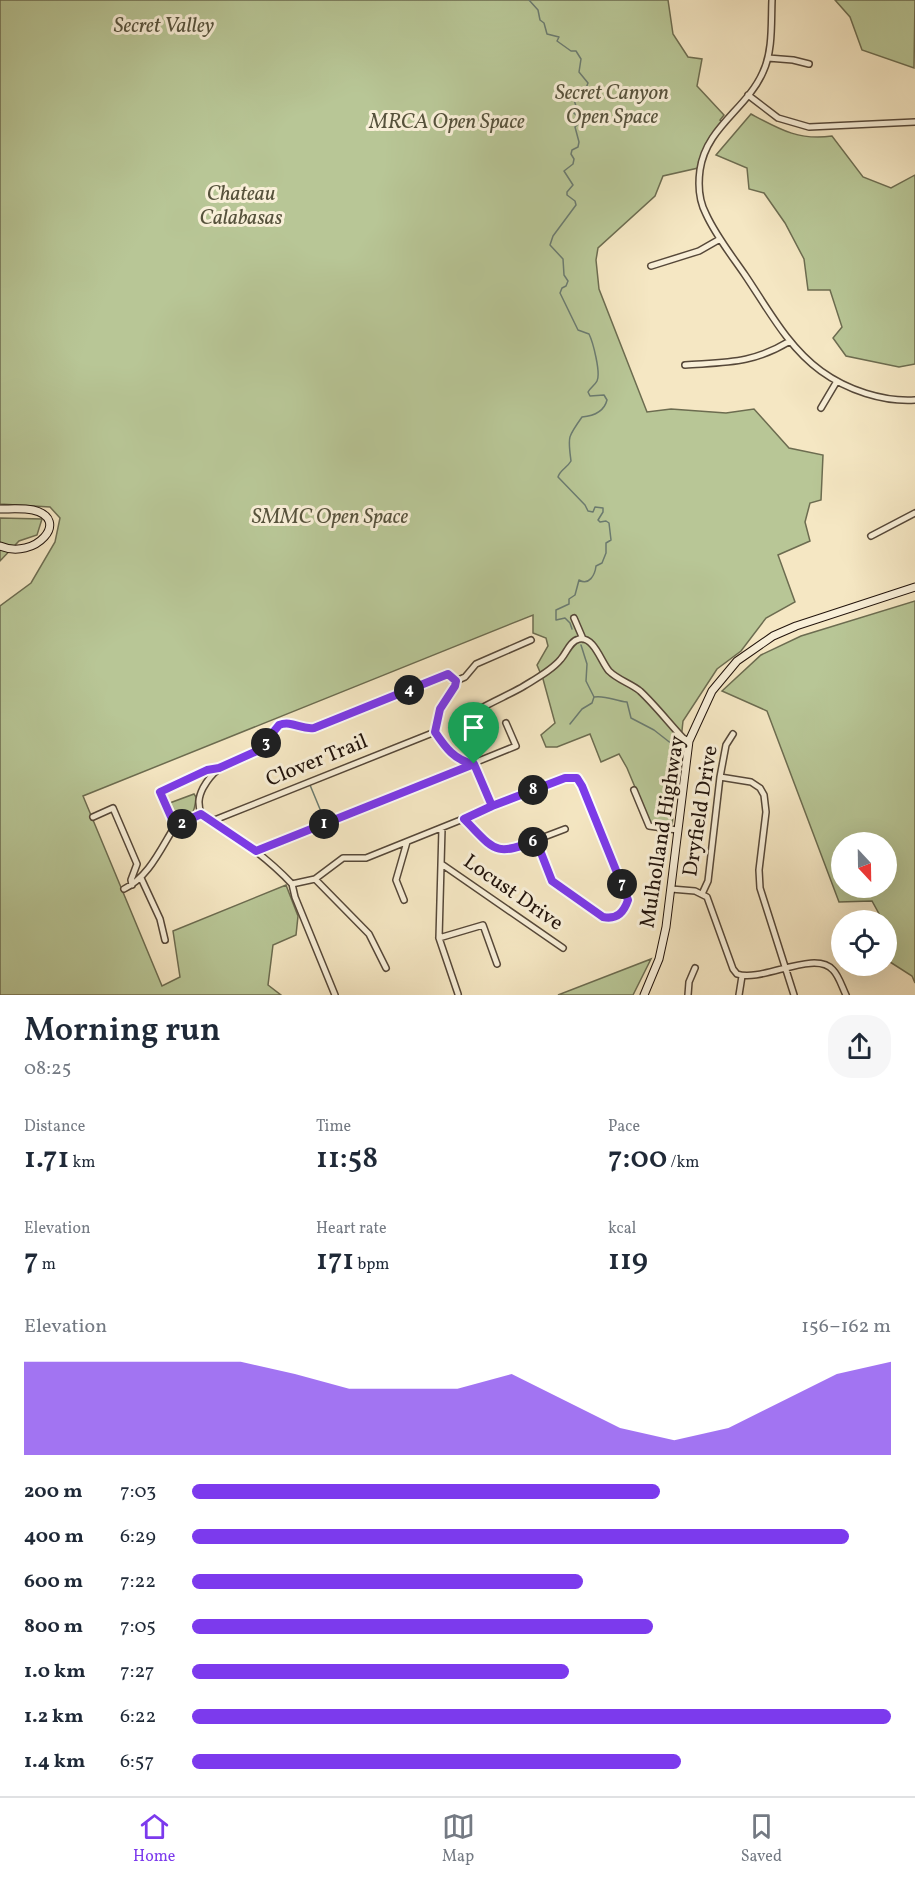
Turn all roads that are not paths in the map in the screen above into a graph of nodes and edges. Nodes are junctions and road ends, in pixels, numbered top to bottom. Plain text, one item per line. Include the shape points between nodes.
1 (772, 0) edge
2 (768, 58) junction
3 (809, 64) dead end
4 (748, 95) junction
5 (915, 122) edge
6 (720, 239) junction
7 (651, 266) dead end
8 (790, 341) junction
9 (685, 365) dead end
10 (837, 381) junction
11 (915, 400) edge
12 (821, 408) dead end
13 (0, 509) edge
14 (915, 513) edge
15 (871, 536) dead end
16 (0, 546) edge
17 (915, 587) edge
18 (574, 618) dead end
19 (583, 639) junction
20 (531, 640) dead end
21 (456, 681) junction
22 (506, 723) dead end
23 (435, 732) junction
24 (733, 734) dead end
25 (689, 741) junction
26 (474, 764) junction
27 (219, 768) junction
28 (720, 777) junction
29 (634, 790) dead end
30 (492, 806) junction
31 (201, 814) junction
32 (93, 817) dead end
33 (464, 819) junction
34 (212, 821) junction
35 (175, 826) junction
36 (442, 828) junction
37 (565, 829) dead end
38 (677, 830) junction
39 (536, 840) junction
40 (407, 842) junction
41 (256, 851) junction
42 (443, 865) junction
43 (141, 878) junction
44 (315, 879) junction
45 (292, 884) junction
46 (132, 885) junction
47 (124, 889) dead end
48 (671, 889) junction
49 (702, 894) junction
50 (404, 900) dead end
51 (439, 938) junction
52 (165, 940) dead end
53 (563, 948) dead end
54 (497, 964) dead end
55 (784, 967) junction
56 (695, 968) dead end
57 (386, 969) dead end
58 (742, 975) junction
59 (458, 994) edge
60 (335, 995) edge
61 (644, 995) edge
62 (688, 995) edge
63 (740, 995) edge
64 (794, 995) edge
65 (846, 995) edge

1 - 2 street
2 - 3 street
2 - 4 street via 764,72
4 - 5 street via 778,118 809,128
4 - 6 street via 711,138 700,169 700,199
6 - 7 street via 699,251
6 - 8 street
8 - 9 street via 754,359
8 - 10 street
10 - 11 street via 879,397
10 - 12 street
13 - 16 main road via 34,510 44,515 50,527 44,540 35,545 15,549
14 - 15 street
17 - 25 main road, Mulholland Highway via 796,626 749,652 712,691
18 - 19 street
19 - 25 street via 592,644 609,670 638,690
19 - 26 street via 571,644 547,671 465,718 461,734
20 - 21 street via 476,664
21 - 23 street via 440,709
21 - 27 street via 447,674 314,728 283,723 259,750
22 - 26 street via 516,746
23 - 26 street via 461,761
23 - 34 street, Clover Trail
24 - 28 street, Dryfield Drive via 726,745
25 - 38 main road, Mulholland Highway
26 - 30 street
26 - 41 street
27 - 31 street via 198,797
27 - 35 street via 160,792
28 - 49 street, Dryfield Drive via 708,881
28 - 55 street via 751,782 764,795 760,888
29 - 38 street via 649,826
30 - 33 street
30 - 39 street via 565,778 577,778 628,900 624,911 603,917 552,881
31 - 34 street
31 - 35 street
32 - 46 street via 113,808 137,864 130,880
33 - 36 street
33 - 39 street via 491,845 502,849 513,850
34 - 41 street
35 - 43 street
36 - 40 street
36 - 42 street
37 - 39 street
38 - 48 main road, Mulholland Highway
40 - 44 street via 366,858 343,858
40 - 50 street via 396,880
41 - 45 street
42 - 51 street
42 - 53 street, Locust Drive
43 - 46 street
43 - 52 street
44 - 45 street
44 - 57 street via 369,934
45 - 60 street
46 - 47 street
48 - 49 street
48 - 61 main road, Mulholland Highway via 659,959
49 - 58 street via 711,902 733,969
51 - 54 street via 483,925
51 - 59 street
55 - 58 street via 754,976
55 - 64 street
55 - 65 street via 830,967
56 - 62 street
58 - 63 street

